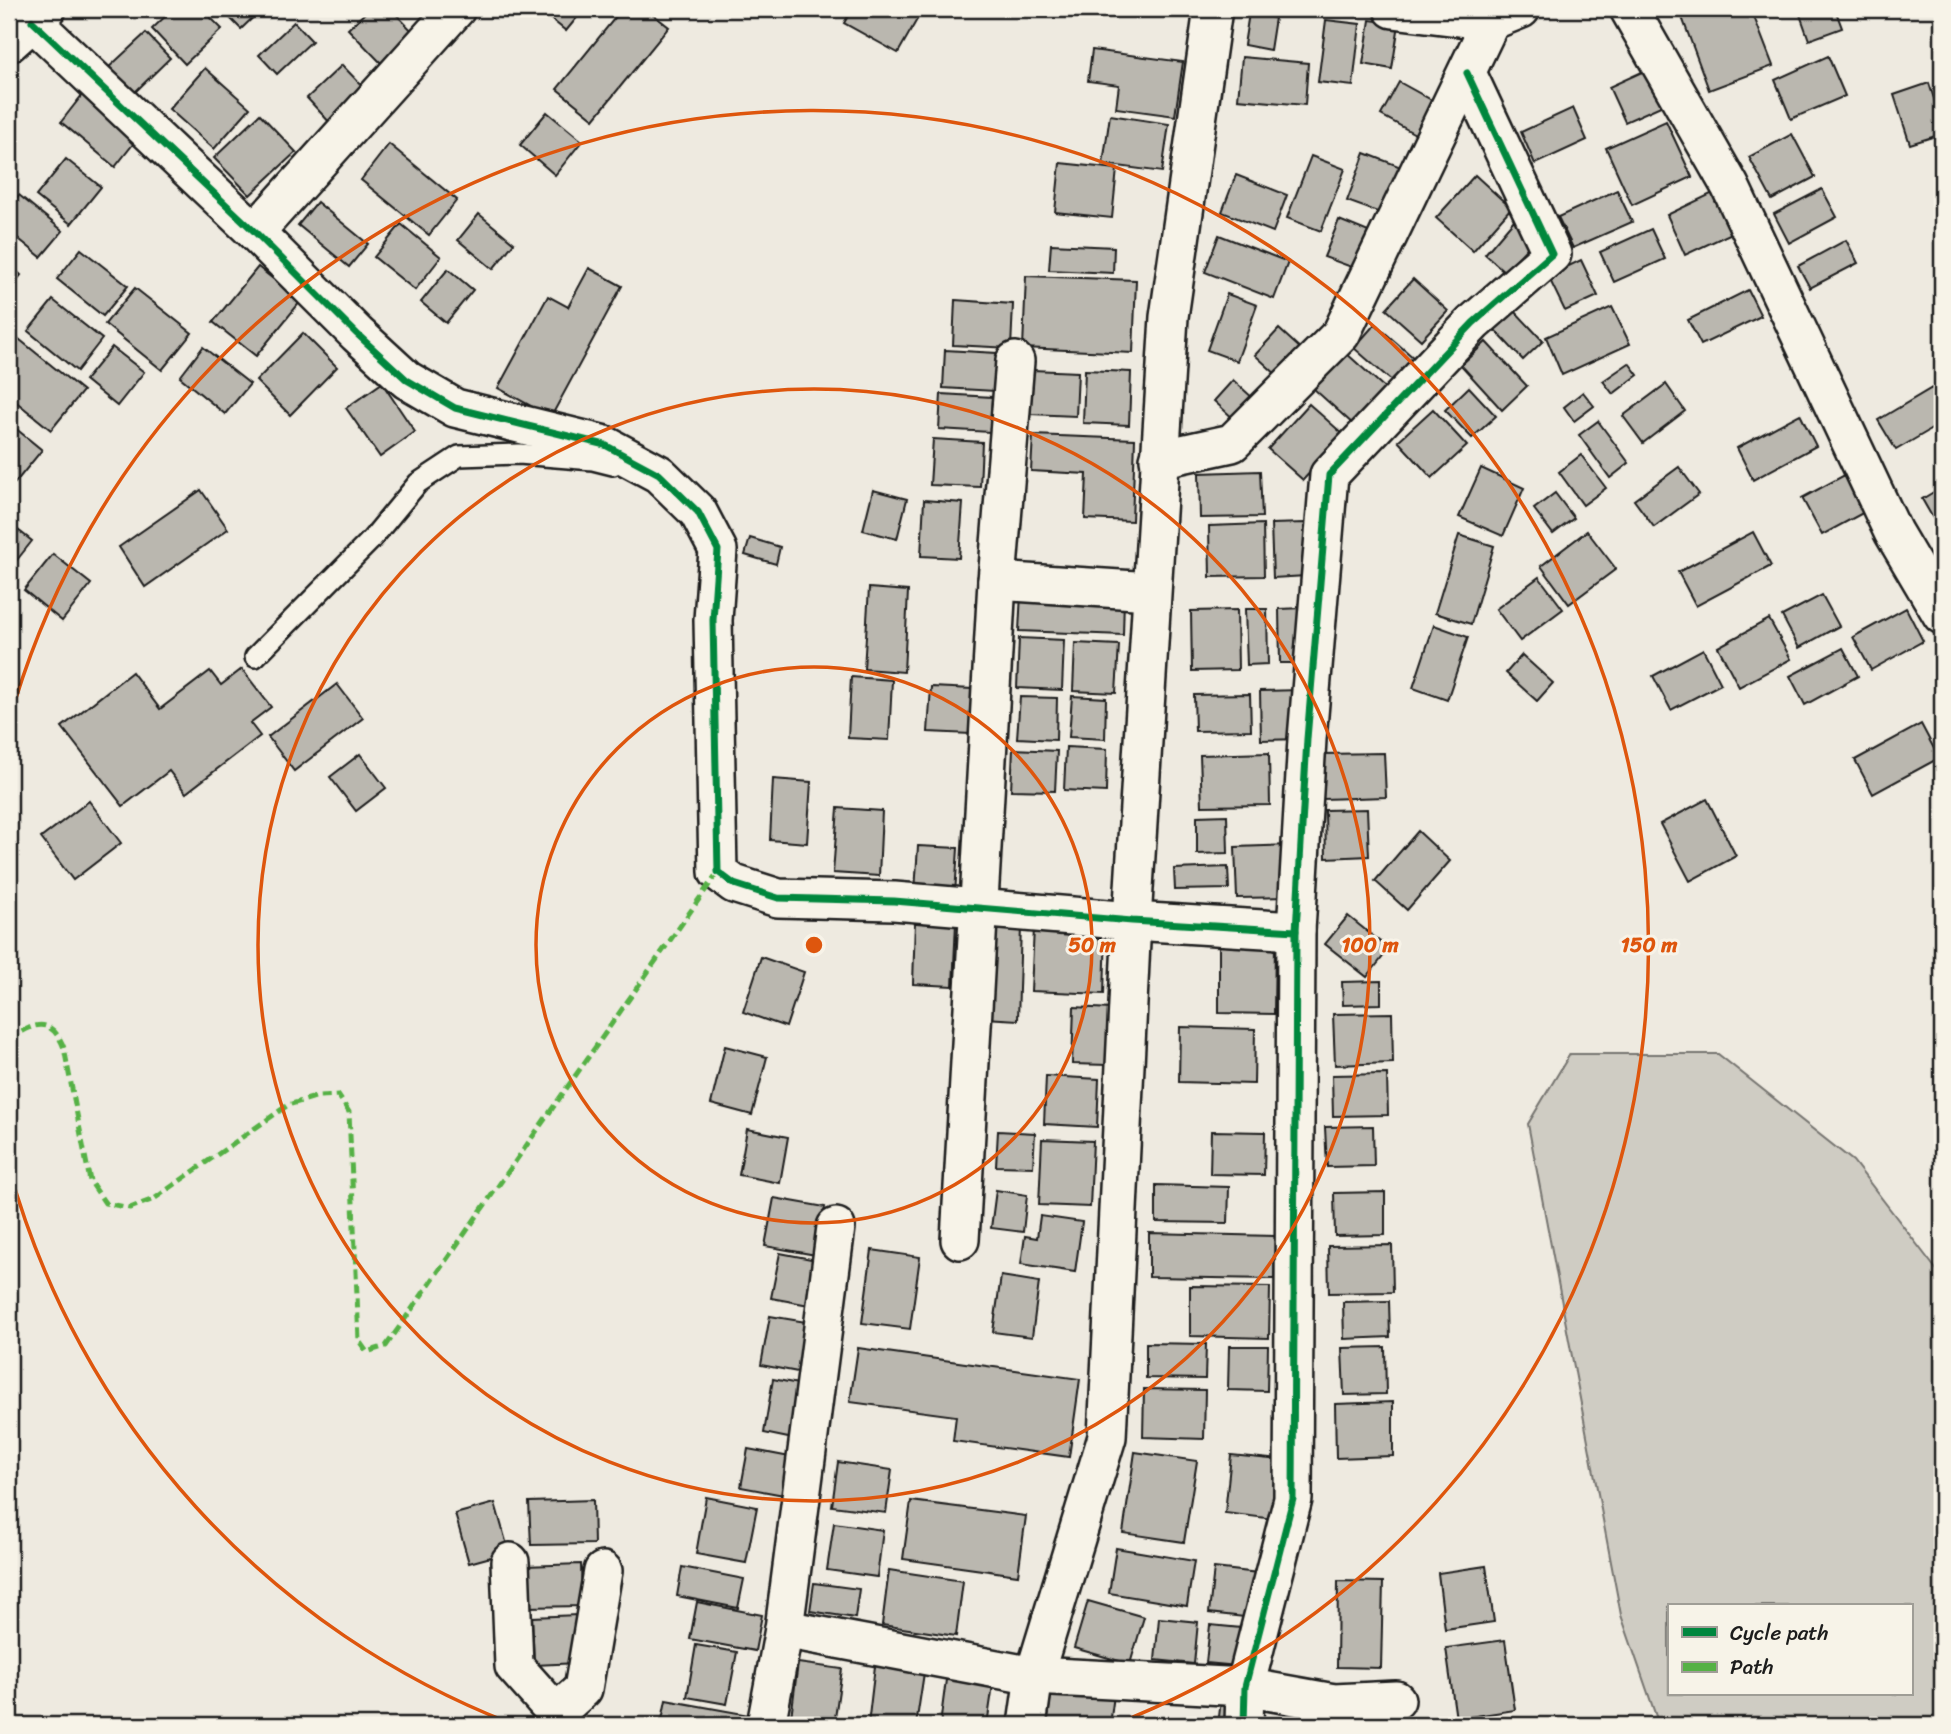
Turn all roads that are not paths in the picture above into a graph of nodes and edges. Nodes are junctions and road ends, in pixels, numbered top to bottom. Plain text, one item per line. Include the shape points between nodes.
1 (456, 9) edge
2 (1213, 9) edge
3 (1393, 9) edge
4 (1629, 9) edge
5 (1506, 15) edge
6 (29, 24) edge
7 (1467, 73) junction
8 (255, 232) junction
9 (1015, 361) dead end
10 (1159, 459) junction
11 (659, 474) junction
12 (998, 582) junction
13 (1151, 591) junction
14 (1942, 615) edge
15 (256, 657) dead end
16 (978, 908) junction
17 (1132, 921) junction
18 (1296, 932) junction
19 (836, 1227) dead end
20 (960, 1240) dead end
21 (510, 1562) dead end
22 (603, 1571) dead end
23 (784, 1629) junction
24 (1034, 1675) junction
25 (1245, 1686) junction
26 (1396, 1700) dead end
27 (554, 1719) edge
28 (766, 1725) edge
29 (1027, 1725) edge
30 (1244, 1725) edge

1 - 8 street
2 - 10 street via 1169,317
3 - 5 street
4 - 14 street via 1730,186 1893,532
5 - 7 street
6 - 8 street
7 - 10 street via 1341,334 1232,443
7 - 18 street via 1552,254 1473,323 1329,475
8 - 11 street via 407,380 455,408 605,445
9 - 12 street
10 - 13 street
11 - 15 lane via 581,459 459,456 418,483 372,540
11 - 16 street via 698,512 718,550 713,620 718,872 734,884 778,898
12 - 13 street
12 - 16 street
13 - 17 street
16 - 17 street
16 - 20 street
17 - 18 street
17 - 24 street via 1107,1437
18 - 25 street via 1293,1499
19 - 23 street
21 - 27 street via 514,1666
22 - 27 street via 583,1689
23 - 24 street
23 - 28 street
24 - 25 street
24 - 29 street
25 - 26 street via 1334,1703
25 - 30 street

